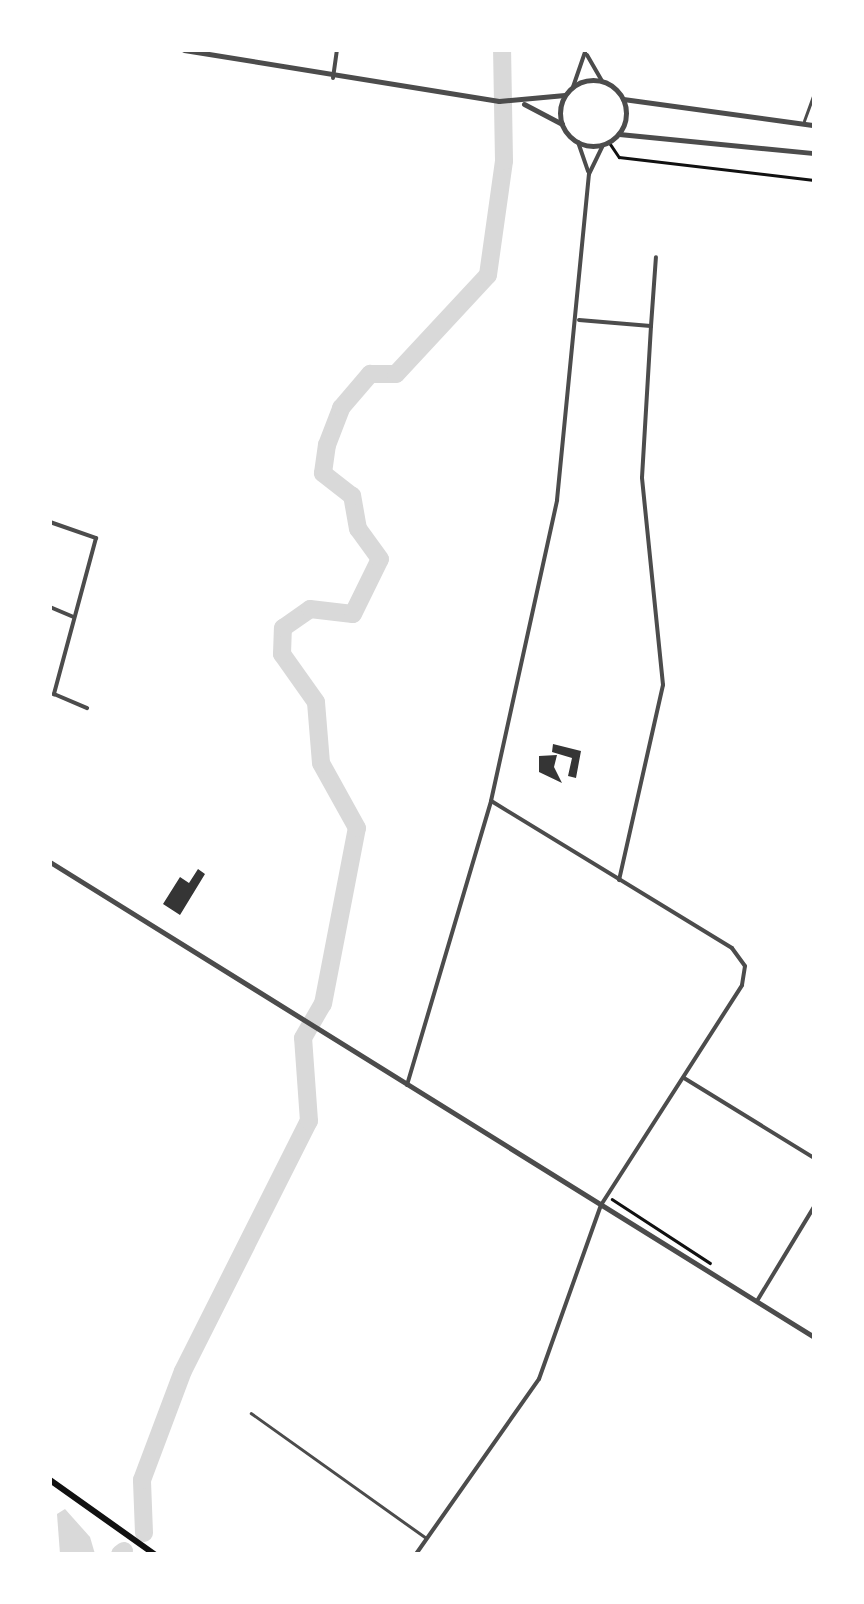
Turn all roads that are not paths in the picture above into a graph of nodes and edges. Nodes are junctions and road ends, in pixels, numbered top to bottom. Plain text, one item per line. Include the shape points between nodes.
1 (184, 50) edge
2 (337, 50) edge
3 (586, 52) edge
4 (333, 78) junction
5 (602, 81) junction
6 (572, 87) junction
7 (814, 94) edge
8 (565, 95) junction
9 (623, 99) junction
10 (517, 103) junction
11 (562, 124) junction
12 (803, 124) junction
13 (814, 125) edge
14 (618, 134) junction
15 (578, 142) junction
16 (606, 143) junction
17 (814, 153) edge
18 (589, 174) junction
19 (656, 257) dead end
20 (579, 320) junction
21 (650, 326) junction
22 (50, 522) edge
23 (50, 607) edge
24 (74, 617) junction
25 (86, 708) dead end
26 (491, 801) junction
27 (50, 862) edge
28 (619, 880) junction
29 (684, 1078) junction
30 (406, 1085) junction
31 (814, 1158) edge
32 (601, 1205) junction
33 (814, 1207) edge
34 (756, 1302) junction
35 (814, 1337) edge
36 (251, 1413) dead end
37 (50, 1480) edge
38 (428, 1539) junction
39 (154, 1554) edge
40 (416, 1554) edge

1 - 4 street
2 - 4 street
3 - 5 street
3 - 6 street
4 - 10 street
5 - 6 street
5 - 9 street
6 - 8 street
7 - 12 lane
8 - 10 street
8 - 11 street
9 - 12 street
9 - 14 street
10 - 11 street
11 - 15 street
12 - 13 street
14 - 16 street
14 - 17 street
15 - 16 street
15 - 18 street
16 - 18 street
18 - 20 street
19 - 21 street
20 - 21 street
20 - 26 street via 557,500
21 - 28 street via 642,478 663,685
22 - 24 street via 96,538
23 - 24 street
24 - 25 street via 54,694
26 - 28 street
26 - 30 street
27 - 30 street
28 - 29 street via 732,948 745,966
29 - 31 street
29 - 32 street
30 - 32 street
32 - 34 street
32 - 38 street via 539,1379
33 - 34 street
34 - 35 street
36 - 38 lane
37 - 39 main road
38 - 40 street

